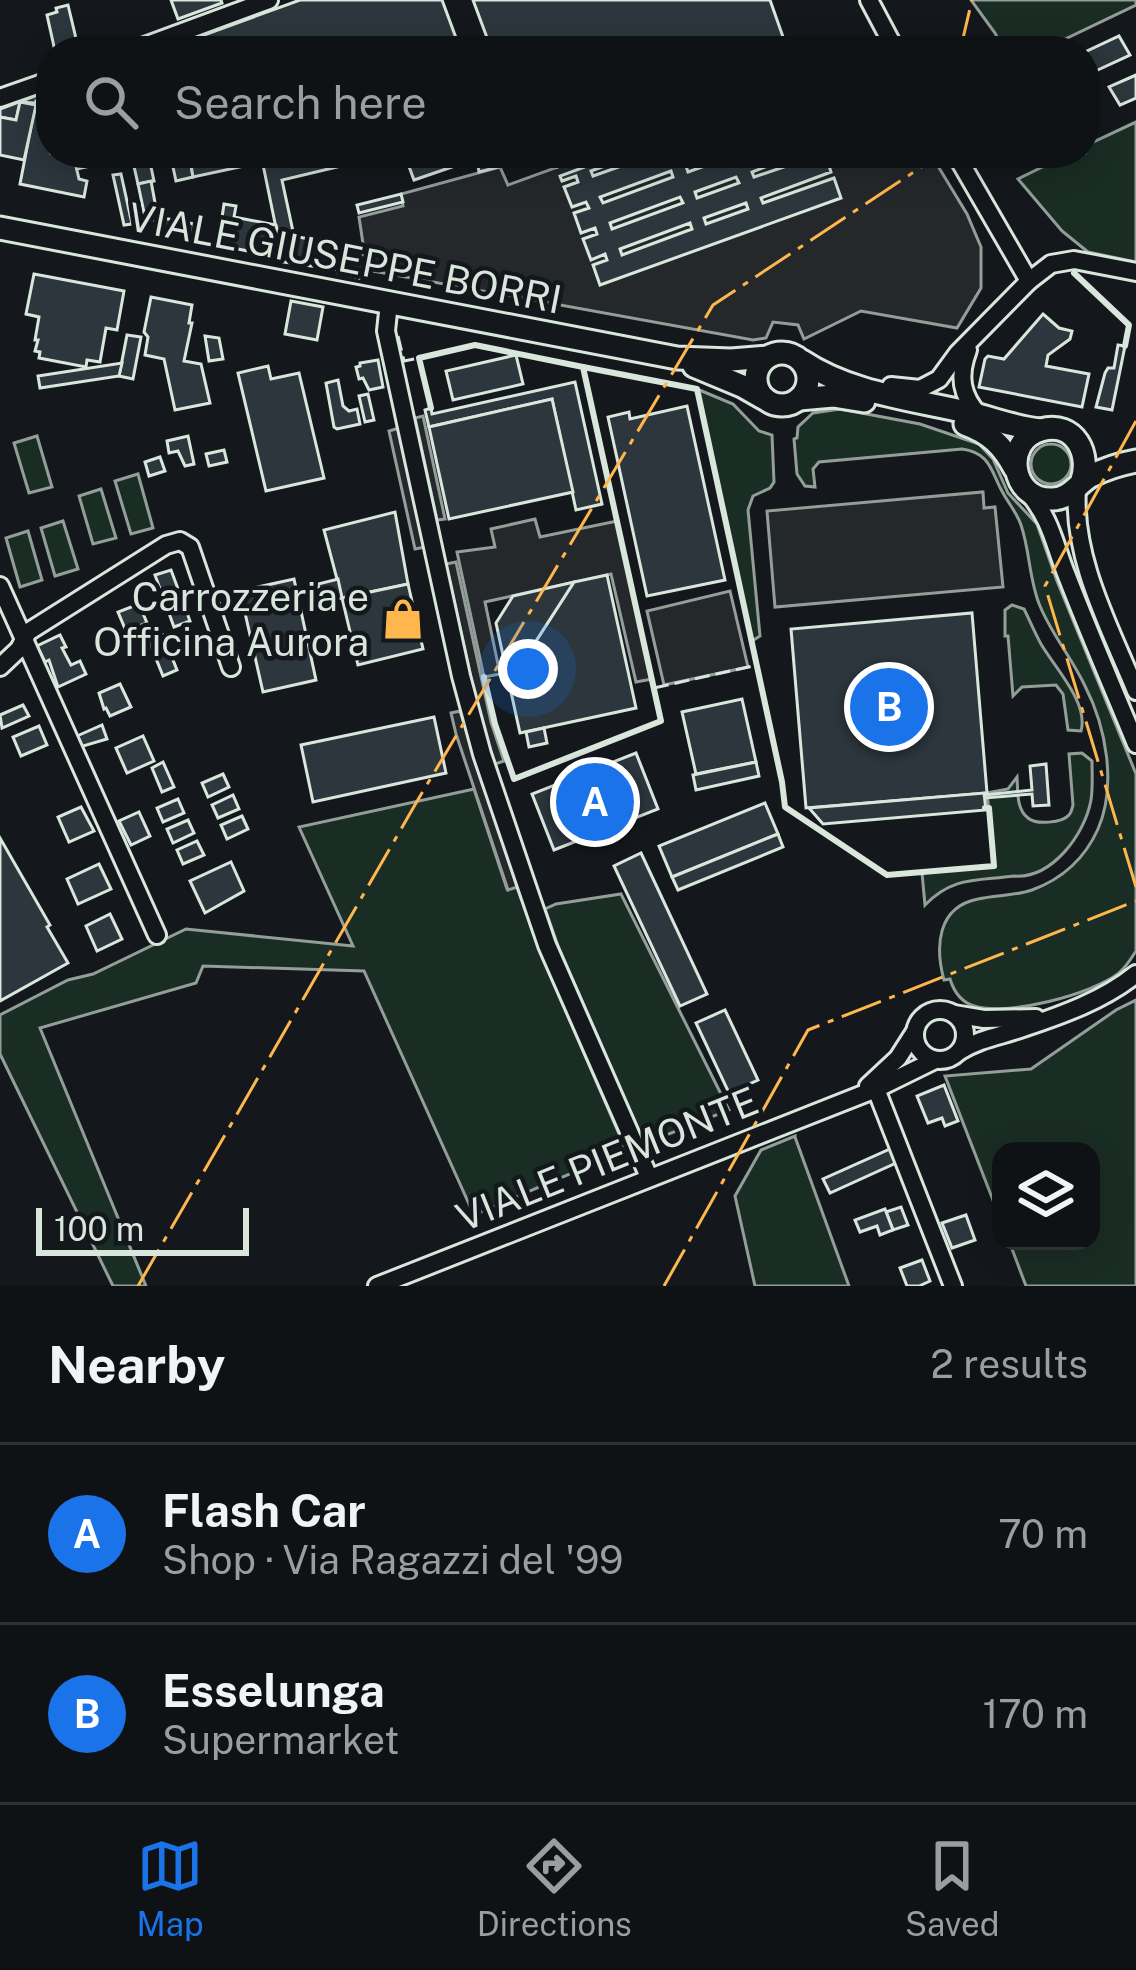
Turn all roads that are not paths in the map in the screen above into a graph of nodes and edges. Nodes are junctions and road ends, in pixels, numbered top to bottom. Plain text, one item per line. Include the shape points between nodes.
1 (269, 0) edge
2 (868, 0) edge
3 (235, 6) edge
4 (165, 36) edge
5 (888, 36) edge
6 (36, 85) edge
7 (0, 98) edge
8 (964, 168) edge
9 (0, 228) edge
10 (1136, 272) edge
11 (1028, 280) junction
12 (388, 303) junction
13 (972, 341) junction
14 (768, 357) junction
15 (677, 358) junction
16 (802, 362) junction
17 (843, 382) junction
18 (764, 398) junction
19 (800, 399) junction
20 (980, 415) junction
21 (1041, 430) junction
22 (1081, 445) junction
23 (1136, 458) edge
24 (1015, 469) junction
25 (1079, 486) junction
26 (1026, 490) junction
27 (0, 586) edge
28 (23, 640) junction
29 (0, 667) edge
30 (231, 667) dead end
31 (1136, 691) edge
32 (1136, 744) edge
33 (157, 935) dead end
34 (1136, 974) edge
35 (1136, 993) edge
36 (1111, 994) junction
37 (954, 1014) junction
38 (1049, 1018) junction
39 (914, 1033) junction
40 (960, 1051) junction
41 (935, 1060) junction
42 (868, 1091) junction
43 (649, 1178) junction
44 (377, 1286) edge
45 (952, 1286) edge

1 - 3 street
2 - 5 street
3 - 4 street
6 - 7 street
8 - 11 street
9 - 12 main road, VIALE GIUSEPPE BORRI
10 - 11 street via 1066,260
11 - 13 street
12 - 15 main road, VIALE GIUSEPPE BORRI
12 - 43 street via 386,331 477,739 547,945
13 - 17 street via 926,387
13 - 20 street via 962,382
14 - 15 main road, VIALE GIUSEPPE BORRI
14 - 16 main road, VIALE GIUSEPPE BORRI via 785,353
14 - 18 main road via 756,379
15 - 18 main road, VIALE GIUSEPPE BORRI
16 - 17 main road, VIALE GIUSEPPE BORRI
16 - 19 main road via 808,384
17 - 20 main road, VIALE GIUSEPPE BORRI
18 - 19 main road, VIALE GIUSEPPE BORRI via 777,405
19 - 24 main road, VIALE GIUSEPPE BORRI via 839,396 959,423 992,437
20 - 21 main road, VIALE GIUSEPPE BORRI
21 - 22 main road, VIALE GIUSEPPE BORRI via 1063,430
21 - 24 main road via 1023,441
22 - 23 main road, VIALE GIUSEPPE BORRI
22 - 25 main road via 1086,466
23 - 25 main road, VIALE GIUSEPPE BORRI
24 - 26 main road, VIALE GIUSEPPE BORRI
25 - 26 main road, VIALE GIUSEPPE BORRI via 1058,499
25 - 31 street via 1087,570
26 - 32 street via 1049,522
27 - 28 street
28 - 29 street
28 - 30 street via 182,541
28 - 33 street
34 - 36 street
35 - 36 street
36 - 38 street
37 - 38 street
37 - 39 street via 926,1014
37 - 40 street via 965,1032
38 - 40 street
39 - 41 street via 917,1048
39 - 42 street, VIALE PIEMONTE
40 - 41 street
41 - 42 street, VIALE PIEMONTE
42 - 43 street, VIALE PIEMONTE
42 - 45 street
43 - 44 street, VIALE PIEMONTE

